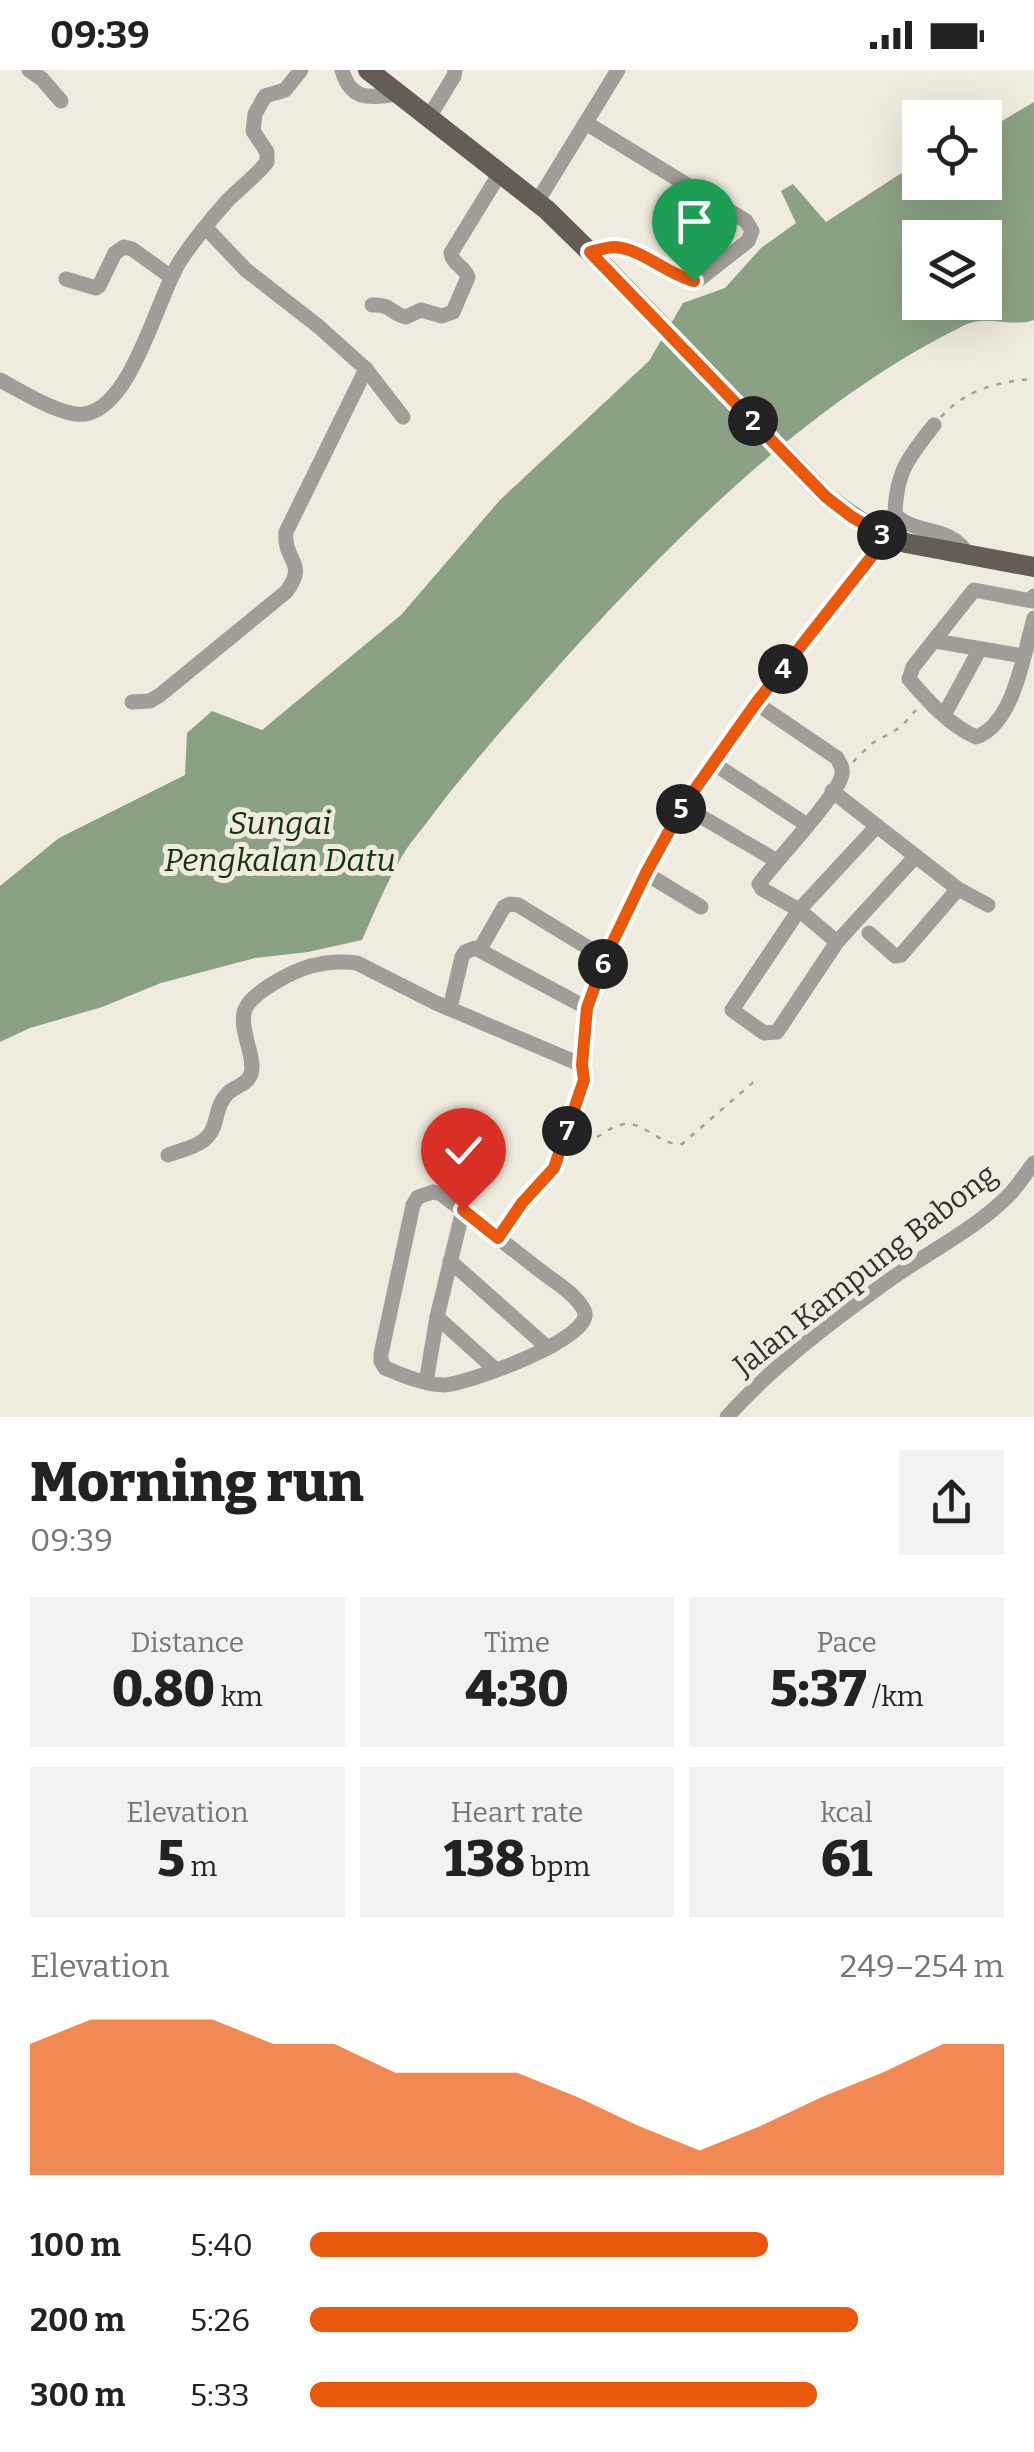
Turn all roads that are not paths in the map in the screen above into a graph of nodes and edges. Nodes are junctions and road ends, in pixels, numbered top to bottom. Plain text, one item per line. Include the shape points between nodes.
1 (28, 70) edge
2 (300, 70) edge
3 (342, 70) edge
4 (455, 70) edge
5 (618, 70) edge
6 (385, 79) edge
7 (60, 101) dead end
8 (428, 117) junction
9 (586, 123) junction
10 (500, 173) junction
11 (536, 202) junction
12 (206, 228) junction
13 (596, 258) junction
14 (171, 277) junction
15 (66, 278) dead end
16 (372, 305) dead end
17 (366, 369) junction
18 (0, 380) edge
19 (403, 417) dead end
20 (934, 425) road end
21 (887, 537) junction
22 (969, 556) junction
23 (1034, 567) edge
24 (1033, 602) edge
25 (1034, 618) edge
26 (935, 641) junction
27 (980, 648) junction
28 (1023, 656) junction
29 (132, 702) dead end
30 (756, 703) junction
31 (944, 715) junction
32 (713, 764) junction
33 (832, 791) junction
34 (683, 806) junction
35 (806, 825) junction
36 (876, 826) junction
37 (916, 856) junction
38 (777, 861) junction
39 (646, 873) junction
40 (958, 889) junction
41 (988, 905) dead end
42 (701, 907) dead end
43 (799, 910) junction
44 (869, 933) dead end
45 (838, 942) junction
46 (480, 949) junction
47 (605, 958) junction
48 (450, 1008) junction
49 (587, 1008) junction
50 (582, 1065) junction
51 (168, 1155) dead end
52 (1034, 1163) edge
53 (463, 1210) junction
54 (498, 1238) junction
55 (450, 1261) junction
56 (437, 1317) junction
57 (548, 1348) junction
58 (496, 1370) junction
59 (426, 1382) junction
60 (727, 1417) edge

1 - 7 street
2 - 12 street via 286,90 265,96 254,114 253,131 268,152 267,162
3 - 6 street via 360,96 370,98
4 - 8 street
5 - 9 street
6 - 8 main road
8 - 10 main road
9 - 11 street
9 - 13 street via 750,225 751,236 697,281 622,248 611,246
10 - 11 main road
10 - 16 street via 451,253 468,277 455,310 406,317
11 - 13 main road
12 - 14 street
12 - 17 street via 246,270
13 - 21 main road via 826,497
14 - 15 street via 124,247 115,252 100,286
14 - 18 street via 148,338 103,406 88,414 67,412
17 - 19 street
17 - 29 street via 286,532 296,564 292,584 160,695
20 - 22 street via 900,474 895,514 951,537
21 - 22 main road
21 - 30 street
22 - 23 main road
24 - 26 street via 974,590
25 - 28 street
26 - 27 street
26 - 31 street via 909,679
27 - 28 street
27 - 31 street
28 - 31 street via 1006,709 984,734 966,733
30 - 32 street
30 - 33 street via 837,758 842,774
32 - 34 street
32 - 35 street
33 - 35 street
33 - 36 street
34 - 38 street
34 - 39 street
35 - 38 street
36 - 37 street
36 - 43 street
37 - 40 street
37 - 45 street
38 - 43 street via 759,884
39 - 42 street
39 - 47 street
40 - 41 street
40 - 44 street via 901,955
43 - 45 street
43 - 45 street via 732,1010 764,1033 777,1032
46 - 47 street via 504,908 518,904
46 - 48 street via 462,957
46 - 49 street
47 - 49 street
48 - 50 street
48 - 51 street via 357,964 301,970 246,1004 252,1072 228,1093 202,1142
49 - 50 street
50 - 54 street via 584,1080 556,1163
52 - 60 street, Jalan Kampung Babong via 992,1211 803,1346
53 - 54 street
53 - 55 street
53 - 59 street via 436,1192 415,1199 397,1279 381,1361
54 - 57 street via 585,1312 581,1325
55 - 56 street
55 - 57 street
56 - 58 street
56 - 59 street
57 - 58 street
58 - 59 street via 446,1384

